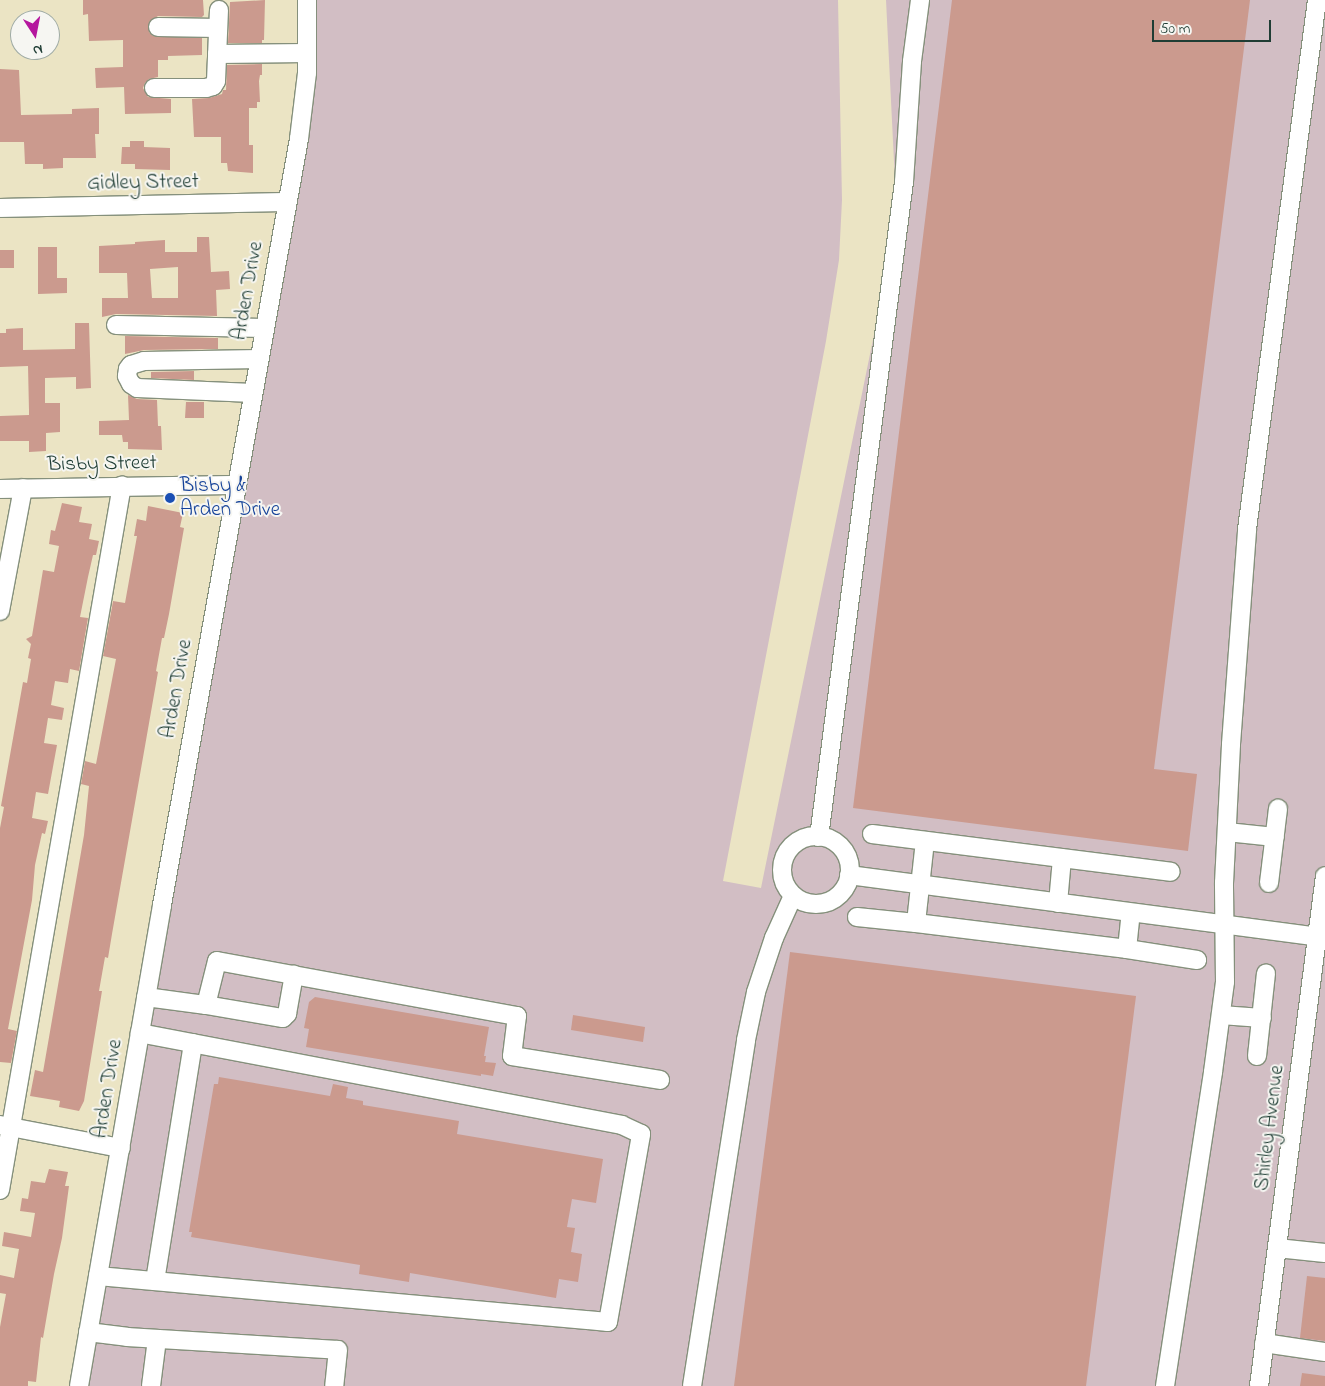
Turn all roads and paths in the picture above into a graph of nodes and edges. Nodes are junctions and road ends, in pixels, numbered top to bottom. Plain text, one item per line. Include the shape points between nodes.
1 (307, 0) edge
2 (920, 0) edge
3 (1317, 0) edge
4 (219, 10) dead end
5 (158, 27) dead end
6 (218, 28) junction
7 (307, 53) junction
8 (217, 54) junction
9 (154, 88) dead end
10 (287, 202) junction
11 (0, 208) edge
12 (116, 326) dead end
13 (264, 328) junction
14 (259, 359) junction
15 (253, 393) junction
16 (236, 484) junction
17 (122, 485) junction
18 (23, 488) junction
19 (0, 489) edge
20 (0, 611) edge
21 (1278, 809) dead end
22 (1227, 832) junction
23 (872, 834) dead end
24 (818, 836) junction
25 (1275, 837) junction
26 (925, 841) junction
27 (1062, 858) junction
28 (1171, 872) dead end
29 (849, 875) junction
30 (1325, 876) edge
31 (1269, 883) dead end
32 (921, 885) junction
33 (793, 896) junction
34 (1058, 903) junction
35 (1131, 913) junction
36 (857, 917) dead end
37 (916, 922) junction
38 (1223, 926) junction
39 (1319, 944) edge
40 (1127, 949) junction
41 (1197, 960) dead end
42 (1266, 973) dead end
43 (294, 975) junction
44 (146, 997) junction
45 (206, 1005) junction
46 (1220, 1015) junction
47 (1262, 1018) junction
48 (140, 1033) junction
49 (193, 1043) junction
50 (1257, 1056) dead end
51 (660, 1080) dead end
52 (5, 1126) edge
53 (122, 1148) junction
54 (0, 1190) edge
55 (1277, 1248) junction
56 (1325, 1254) edge
57 (98, 1276) junction
58 (154, 1281) junction
59 (88, 1332) junction
60 (156, 1339) junction
61 (1264, 1343) junction
62 (1325, 1352) edge
63 (79, 1386) edge
64 (151, 1386) edge
65 (334, 1386) edge
66 (692, 1386) edge
67 (1164, 1386) edge
68 (1259, 1386) edge

1 - 7 street, Arden Drive
2 - 24 street via 912,61 904,182
3 - 22 street via 1247,529
4 - 6 street
5 - 6 street
6 - 8 street
7 - 8 street
7 - 10 street, Arden Drive via 308,73
8 - 9 street via 213,86
10 - 11 street, Gidley Street
10 - 13 street, Arden Drive
12 - 13 street
13 - 14 street, Arden Drive
14 - 15 street, Arden Drive
14 - 15 street via 144,361 128,369 127,376 137,388
15 - 16 street, Arden Drive
16 - 17 street, Bisby Street
16 - 44 street, Arden Drive
17 - 18 street, Bisby Street
17 - 52 street
18 - 19 street, Bisby Street
18 - 20 street
21 - 25 street
22 - 25 street
22 - 38 street
23 - 26 street
24 - 29 street via 834,841 842,848 848,858
24 - 33 street via 801,839 785,855 782,877
25 - 31 street
26 - 27 street
26 - 32 street
27 - 28 street
27 - 34 street
29 - 32 street
29 - 33 street via 843,890 825,903 814,904
30 - 39 street, Shirley Avenue
32 - 34 street
32 - 37 street
33 - 66 street via 774,938 756,992 746,1040
34 - 35 street
35 - 38 street
35 - 40 street
36 - 37 street
37 - 40 street
38 - 39 street
38 - 46 street via 1224,982
39 - 55 street, Shirley Avenue
40 - 41 street
42 - 47 street
43 - 45 street via 287,1014 283,1018
43 - 45 street via 217,961
43 - 51 street via 518,1016 512,1056
44 - 45 street
44 - 48 street, Arden Drive
46 - 47 street
46 - 67 street
47 - 50 street
48 - 49 street
48 - 53 street, Arden Drive
49 - 58 street
49 - 58 street via 622,1125 641,1134 608,1322
52 - 53 street
52 - 54 street
53 - 57 street, Arden Drive
55 - 56 street
55 - 61 street, Shirley Avenue
57 - 58 street
57 - 59 street, Arden Drive
59 - 60 street
59 - 63 street, Arden Drive
60 - 64 street
60 - 65 street via 338,1350
61 - 62 street
61 - 68 street, Shirley Avenue

